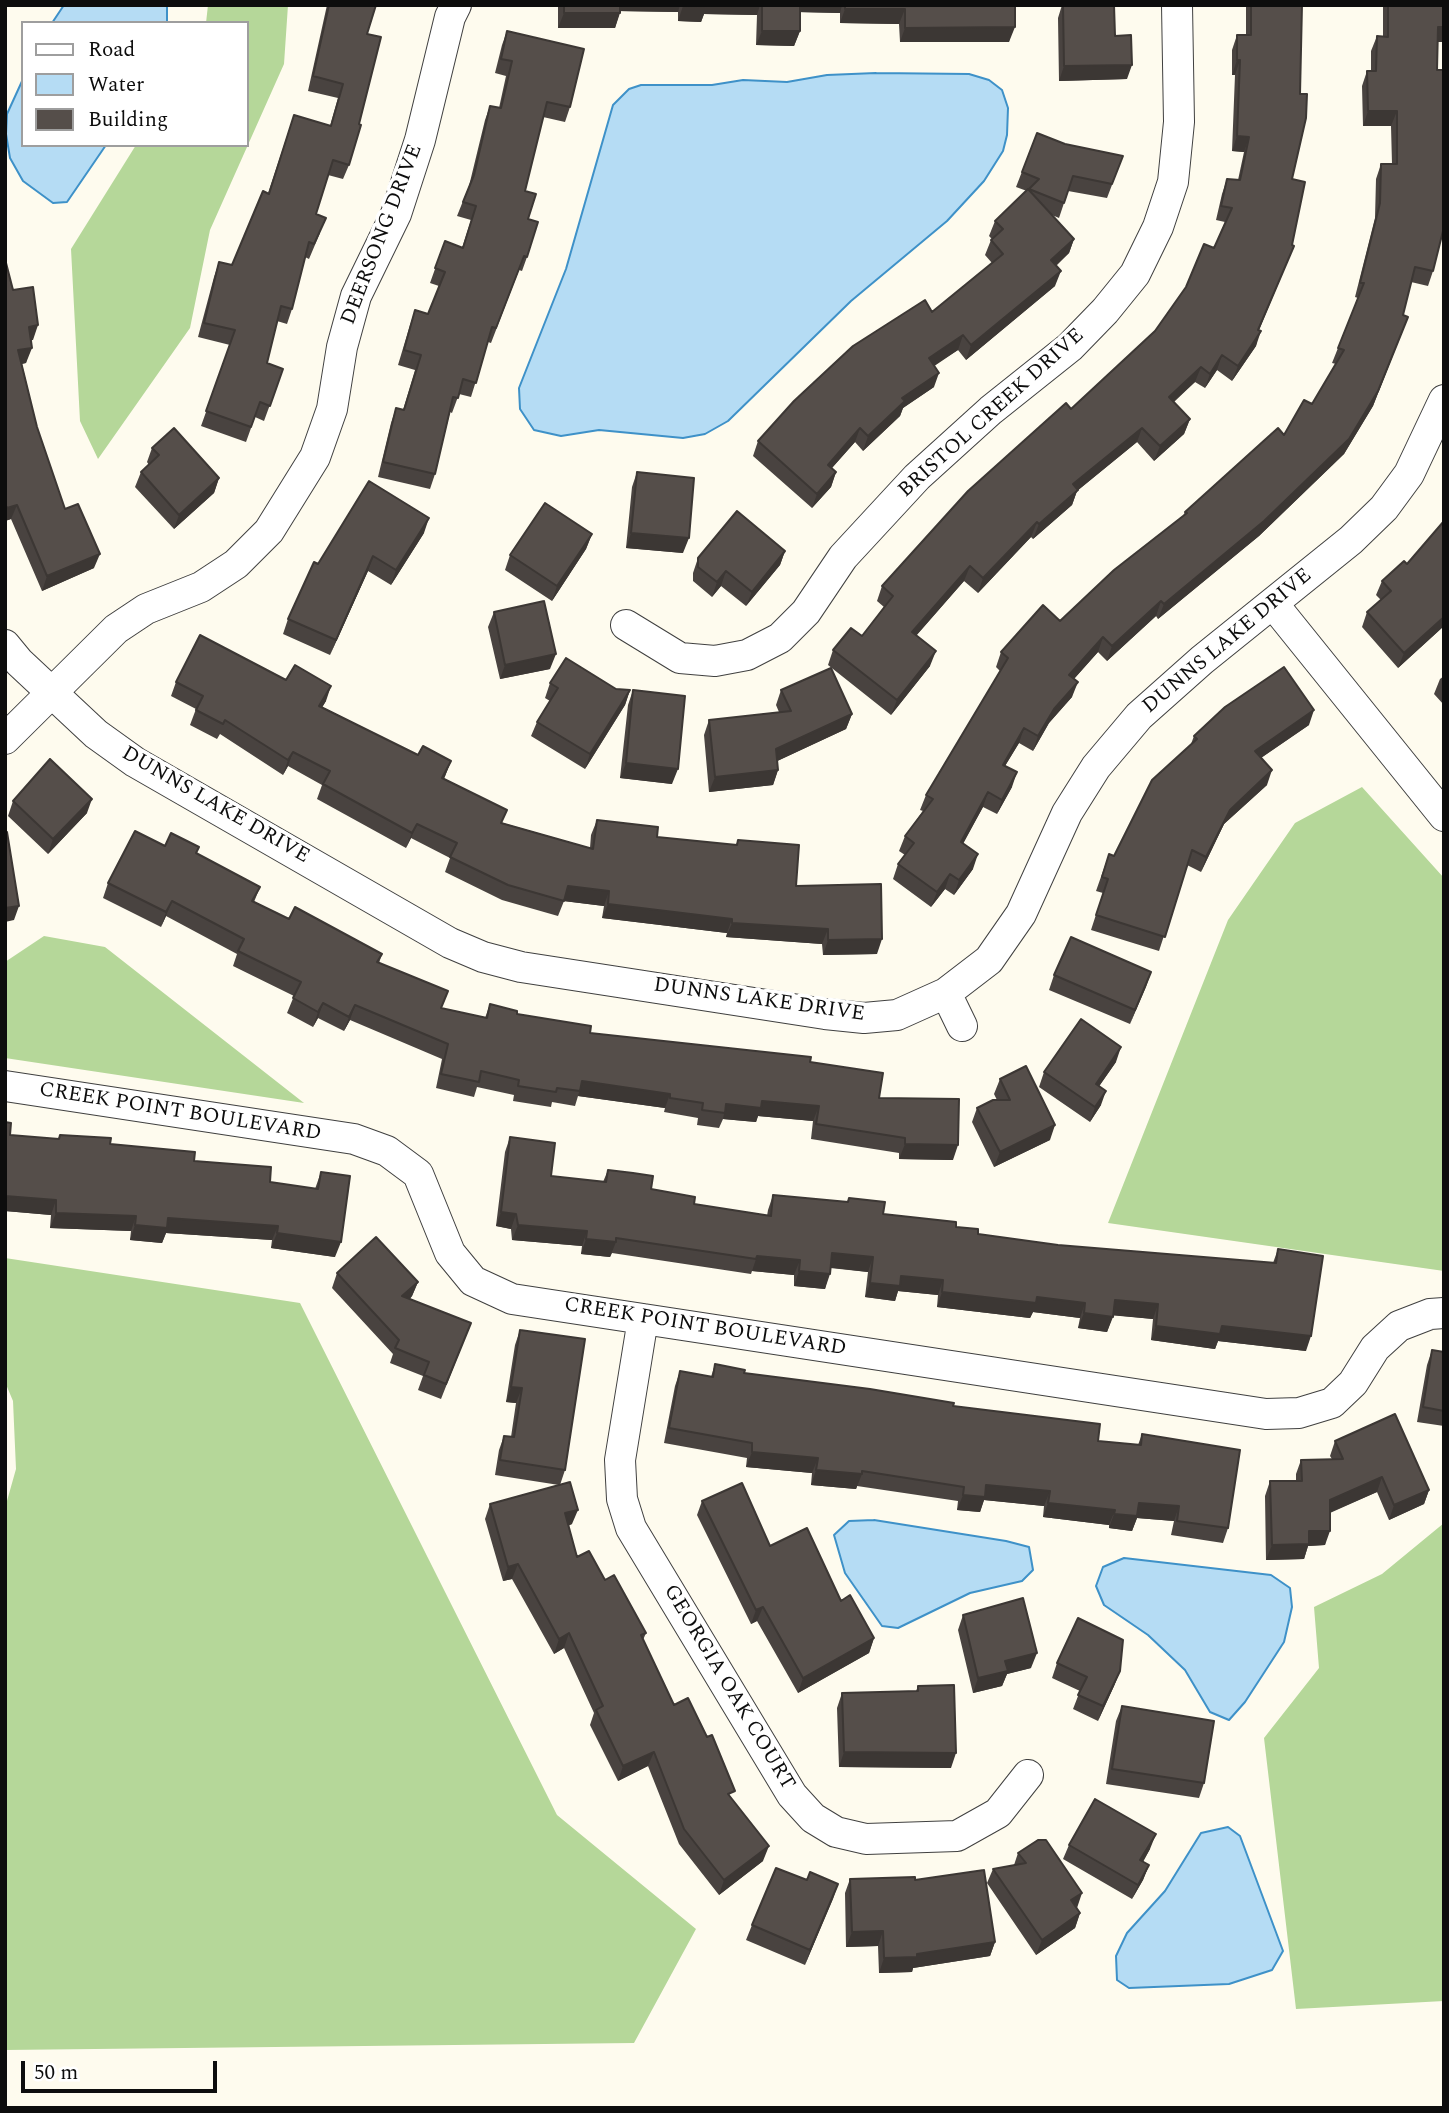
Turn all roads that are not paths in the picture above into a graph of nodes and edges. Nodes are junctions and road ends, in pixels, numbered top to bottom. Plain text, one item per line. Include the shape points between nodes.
1 (456, 5) edge
2 (1177, 5) edge
3 (1444, 400) edge
4 (1274, 605) junction
5 (626, 625) dead end
6 (5, 645) edge
7 (53, 695) junction
8 (5, 739) edge
9 (1444, 816) edge
10 (946, 993) junction
11 (962, 1026) dead end
12 (5, 1086) edge
13 (1444, 1313) edge
14 (643, 1319) junction
15 (1028, 1775) dead end

1 - 7 street, DEERSONG DRIVE via 396,214 356,296 332,409 315,457 269,531 236,564 201,587 146,609 116,629
2 - 5 street, BRISTOL CREEK DRIVE via 1179,122 1173,182 1135,274 1105,311 917,477 843,557 806,612 780,638 747,656 715,661 680,658
3 - 4 street, DUNNS LAKE DRIVE via 1409,474 1384,508
4 - 9 street
4 - 10 street, DUNNS LAKE DRIVE via 1202,660 1122,736 1067,813 1021,914 989,960
6 - 7 street, DUNNS LAKE DRIVE
7 - 8 street, DEERSONG DRIVE
7 - 10 street, DUNNS LAKE DRIVE via 135,762 450,943 483,957 851,1017 897,1015
10 - 11 street
12 - 14 street, CREEK POINT BOULEVARD via 354,1139 376,1147 418,1174 450,1253 472,1281 512,1299
13 - 14 street, CREEK POINT BOULEVARD via 1399,1326 1375,1348 1353,1382 1332,1403 1277,1414
14 - 15 street, GEORGIA OAK COURT via 620,1460 622,1499 631,1528 792,1795 813,1818 835,1832 866,1839 957,1836 998,1813

